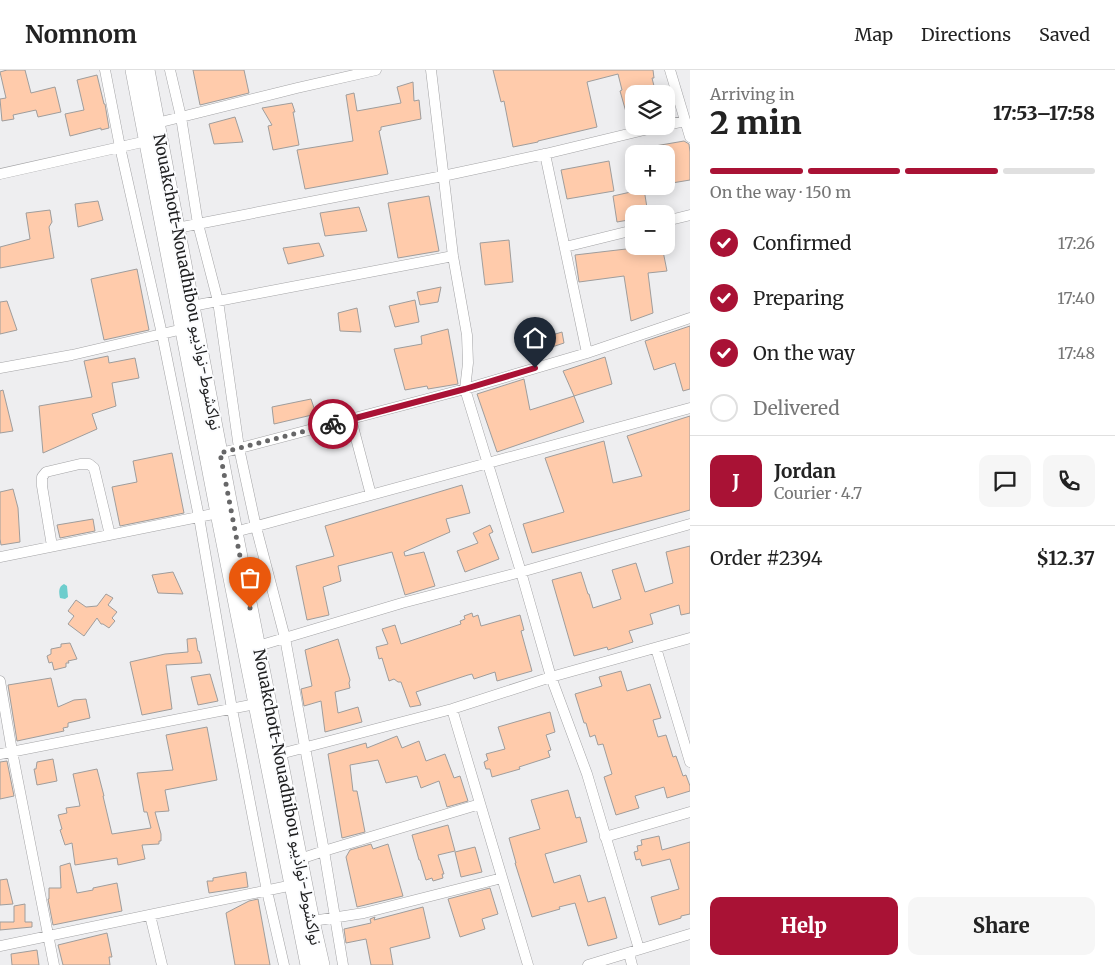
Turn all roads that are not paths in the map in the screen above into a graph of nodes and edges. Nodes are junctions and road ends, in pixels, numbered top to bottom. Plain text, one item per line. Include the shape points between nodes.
1 (105, 70) edge
2 (133, 70) edge
3 (147, 70) edge
4 (170, 70) edge
5 (376, 70) edge
6 (431, 70) edge
7 (670, 70) edge
8 (181, 117) junction
9 (685, 121) junction
10 (157, 123) junction
11 (675, 123) edge
12 (625, 135) edge
13 (690, 137) edge
14 (148, 141) junction
15 (120, 147) junction
16 (545, 154) junction
17 (0, 174) edge
18 (443, 176) junction
19 (690, 215) edge
20 (675, 219) edge
21 (198, 224) junction
22 (177, 228) junction
23 (625, 232) edge
24 (565, 247) junction
25 (453, 256) junction
26 (218, 302) junction
27 (192, 306) junction
28 (690, 318) edge
29 (183, 329) junction
30 (162, 334) junction
31 (587, 353) junction
32 (0, 368) edge
33 (465, 389) junction
34 (690, 408) edge
35 (351, 419) junction
36 (238, 448) junction
37 (220, 453) junction
38 (488, 464) junction
39 (371, 495) junction
40 (218, 513) junction
41 (199, 517) junction
42 (690, 524) edge
43 (256, 527) junction
44 (235, 532) junction
45 (110, 535) junction
46 (52, 546) junction
47 (0, 557) edge
48 (521, 572) junction
49 (285, 638) junction
50 (690, 638) edge
51 (258, 646) junction
52 (656, 648) junction
53 (551, 677) junction
54 (0, 681) edge
55 (256, 704) junction
56 (232, 709) junction
57 (452, 709) junction
58 (304, 748) junction
59 (12, 751) junction
60 (0, 754) edge
61 (280, 754) junction
62 (690, 762) edge
63 (480, 804) junction
64 (690, 812) edge
65 (605, 837) junction
66 (324, 850) junction
67 (300, 859) junction
68 (502, 878) junction
69 (293, 885) junction
70 (267, 891) junction
71 (150, 915) junction
72 (335, 918) junction
73 (306, 922) junction
74 (690, 934) edge
75 (48, 936) junction
76 (0, 946) edge
77 (634, 951) junction
78 (54, 965) edge
79 (162, 965) edge
80 (284, 965) edge
81 (308, 965) edge
82 (322, 965) edge
83 (343, 965) edge
84 (528, 965) edge
85 (588, 965) edge
86 (632, 965) edge

1 - 15 street
2 - 14 highway, Nouakchott-Nouadhibou نواكشوط-نواذيبو
3 - 10 highway, Nouakchott-Nouadhibou نواكشوط-نواذيبو
4 - 8 street
5 - 8 street
6 - 18 street
7 - 9 street
8 - 10 street
8 - 21 street
9 - 11 street
9 - 13 street
10 - 22 highway, Nouakchott-Nouadhibou نواكشوط-نواذيبو
12 - 16 street
14 - 15 street
14 - 29 highway, Nouakchott-Nouadhibou نواكشوط-نواذيبو
15 - 17 street
15 - 30 street
16 - 18 street
16 - 24 street
18 - 21 street
18 - 25 street
19 - 20 street
21 - 22 street
21 - 26 street
22 - 27 highway, Nouakchott-Nouadhibou نواكشوط-نواذيبو
23 - 24 street
24 - 31 street
25 - 26 street
25 - 33 street via 467,335
26 - 27 street
26 - 36 street
27 - 37 highway, Nouakchott-Nouadhibou نواكشوط-نواذيبو
28 - 31 street
29 - 30 street
29 - 40 highway, Nouakchott-Nouadhibou نواكشوط-نواذيبو
30 - 32 street
30 - 41 street
31 - 33 street
33 - 35 street
33 - 38 street
34 - 38 street
35 - 36 street
35 - 39 street
36 - 37 street
36 - 43 street
37 - 44 highway, Nouakchott-Nouadhibou نواكشوط-نواذيبو
38 - 39 street
38 - 48 street
39 - 43 street
40 - 41 street
40 - 55 highway, Nouakchott-Nouadhibou نواكشوط-نواذيبو
41 - 45 street
41 - 56 street
42 - 48 street
43 - 44 street
43 - 49 street
44 - 51 highway, Nouakchott-Nouadhibou نواكشوط-نواذيبو
45 - 46 street
45 - 46 street via 94,468 80,464 46,472 42,477
46 - 47 street
48 - 49 street
48 - 53 street
49 - 51 street
49 - 58 street
50 - 52 street
51 - 61 highway, Nouakchott-Nouadhibou نواكشوط-نواذيبو
52 - 53 street
52 - 62 street
53 - 57 street
53 - 65 street via 587,774
54 - 59 street
55 - 56 street
55 - 69 highway, Nouakchott-Nouadhibou نواكشوط-نواذيبو
56 - 59 street
56 - 70 street
57 - 58 street
57 - 63 street
58 - 61 street
58 - 66 street
59 - 60 street
59 - 75 street
61 - 67 highway, Nouakchott-Nouadhibou نواكشوط-نواذيبو
63 - 66 street
63 - 68 street
64 - 65 street
65 - 77 street
66 - 67 street
66 - 72 street
67 - 73 highway, Nouakchott-Nouadhibou نواكشوط-نواذيبو
68 - 72 street
68 - 84 street
69 - 70 street
69 - 73 highway, Nouakchott-Nouadhibou نواكشوط-نواذيبو
70 - 71 street
70 - 80 street
71 - 75 street
71 - 79 street
72 - 73 street
72 - 83 street
73 - 81 highway, Nouakchott-Nouadhibou نواكشوط-نواذيبو
73 - 82 highway, Nouakchott-Nouadhibou نواكشوط-نواذيبو
74 - 77 street
75 - 76 street
75 - 78 street
77 - 85 street
77 - 86 street

